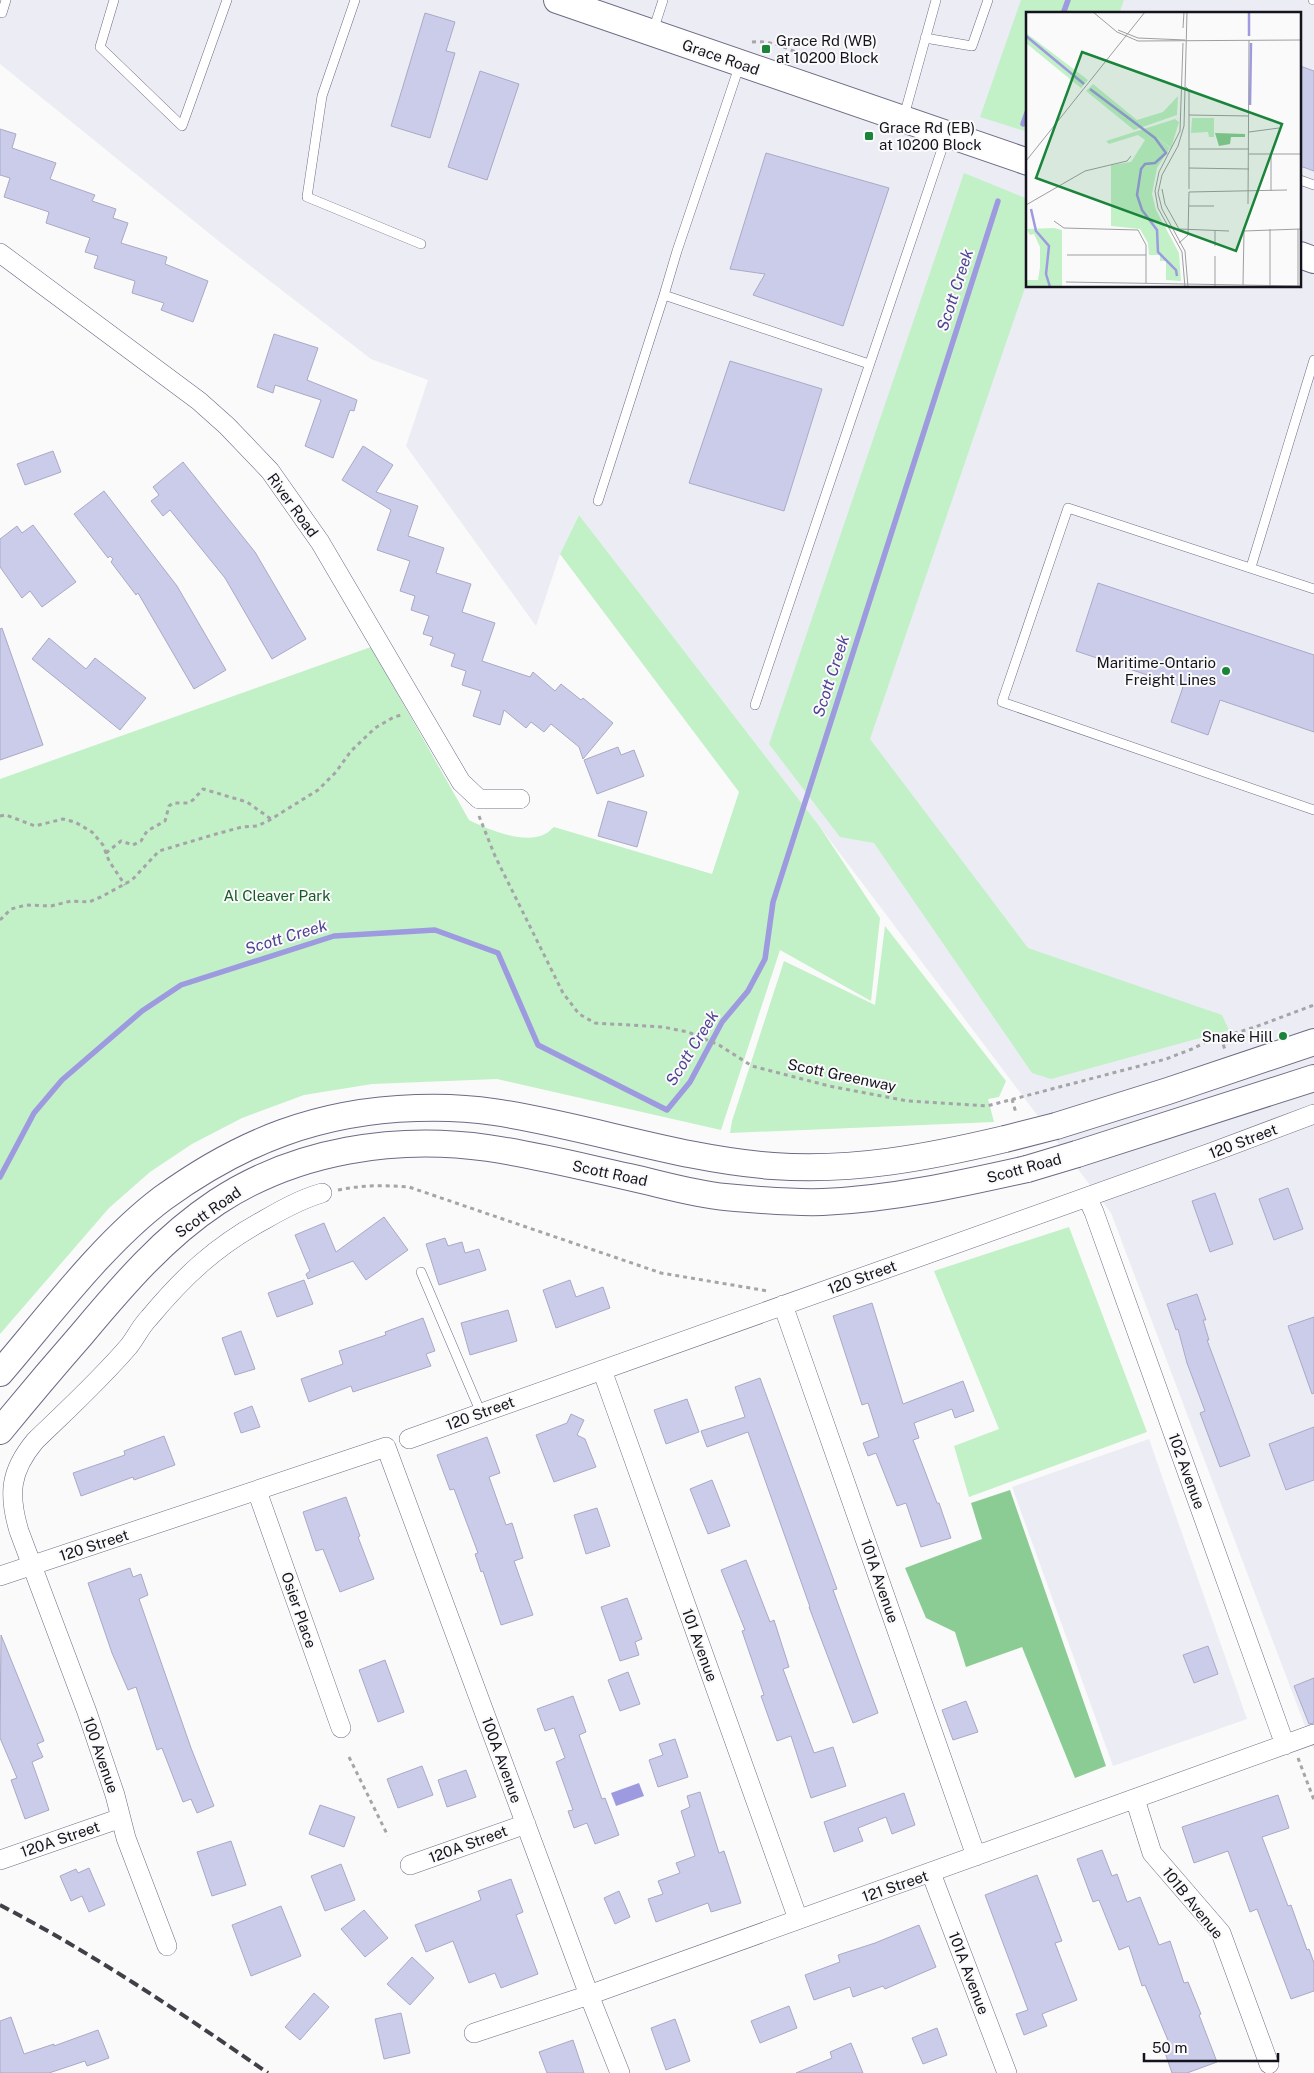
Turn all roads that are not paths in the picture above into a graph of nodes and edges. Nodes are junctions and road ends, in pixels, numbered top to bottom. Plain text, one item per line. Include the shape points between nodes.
1 (6, 0) edge
2 (114, 0) edge
3 (226, 0) edge
4 (356, 0) edge
5 (557, 0) edge
6 (663, 0) edge
7 (936, 0) edge
8 (988, 0) edge
9 (0, 11) edge
10 (652, 33) junction
11 (925, 38) junction
12 (746, 53) junction
13 (903, 119) junction
14 (947, 134) junction
15 (1026, 161) edge
16 (1302, 181) edge
17 (1314, 185) edge
18 (421, 244) dead end
19 (0, 253) edge
20 (1302, 256) edge
21 (1314, 260) edge
22 (664, 295) junction
23 (1314, 360) edge
24 (869, 364) junction
25 (1311, 383) edge
26 (598, 501) dead end
27 (1251, 568) junction
28 (1314, 589) edge
29 (755, 706) dead end
30 (520, 799) dead end
31 (1314, 810) edge
32 (1314, 1042) edge
33 (1314, 1078) edge
34 (1314, 1114) edge
35 (322, 1193) road end
36 (1087, 1197) junction
37 (421, 1272) dead end
38 (783, 1305) junction
39 (602, 1370) junction
40 (0, 1373) edge
41 (481, 1413) junction
42 (0, 1431) edge
43 (409, 1439) dead end
44 (386, 1447) joint
45 (257, 1491) junction
46 (32, 1565) junction
47 (0, 1576) edge
48 (341, 1728) dead end
49 (1314, 1734) edge
50 (1291, 1751) junction
51 (1135, 1799) junction
52 (121, 1818) junction
53 (526, 1824) junction
54 (976, 1856) junction
55 (0, 1860) edge
56 (410, 1865) dead end
57 (930, 1873) junction
58 (798, 1919) junction
59 (167, 1946) dead end
60 (589, 1995) junction
61 (474, 2033) dead end
62 (1269, 2064) dead end
63 (1004, 2072) edge
64 (620, 2073) edge

1 - 9 lane via 2,13
2 - 3 lane via 100,46 182,126
4 - 18 lane via 322,96 307,197
5 - 10 main road, Grace Road
6 - 10 lane
7 - 11 lane
8 - 11 lane via 972,46
10 - 12 main road, Grace Road
11 - 13 lane
12 - 13 main road, Grace Road
12 - 22 lane
13 - 14 main road, Grace Road
14 - 15 main road, Grace Road
14 - 24 lane
16 - 17 lane
19 - 30 street, River Road via 184,390 233,432 270,471 320,542 461,782 479,798
20 - 21 main road
22 - 24 lane
22 - 26 lane
23 - 25 lane
24 - 29 lane
25 - 27 lane
27 - 28 lane
27 - 31 lane via 1068,508 1002,702
32 - 40 main road, bridge via 1056,1126 915,1159 820,1168 725,1160 465,1108 390,1109 332,1117 284,1131 232,1154 163,1198 115,1242
33 - 42 main road, Scott Road, bridge via 1027,1169 924,1190 821,1202 721,1197 488,1148 446,1144 400,1144 355,1149 314,1159 245,1186 183,1227 114,1296
34 - 36 street, 120 Street
35 - 46 street via 284,1208 237,1235 206,1258 26,1453 13,1479 12,1494 13,1512
36 - 38 street, 120 Street
36 - 50 street, 102 Avenue
37 - 41 lane
38 - 39 street, 120 Street
38 - 54 street, 101A Avenue
39 - 41 street, 120 Street
39 - 58 street, 101 Avenue
41 - 43 street, 120 Street
44 - 45 street, 120 Street
44 - 53 street, 100A Avenue
45 - 46 street, 120 Street
45 - 48 street, Osier Place
46 - 47 street, 120 Street
46 - 52 street, 100 Avenue via 87,1712
49 - 50 street, 121 Street
50 - 51 street, 121 Street
51 - 54 street, 121 Street
51 - 62 street, 101B Avenue via 1152,1853 1221,1933
52 - 55 street, 120A Street
52 - 59 street, 100 Avenue
53 - 56 street, 120A Street
53 - 60 street, 100A Avenue
54 - 57 street, 121 Street
57 - 58 street, 121 Street
57 - 63 street, 101A Avenue
58 - 60 street, 121 Street
60 - 61 street, 121 Street
60 - 64 street, 100A Avenue

